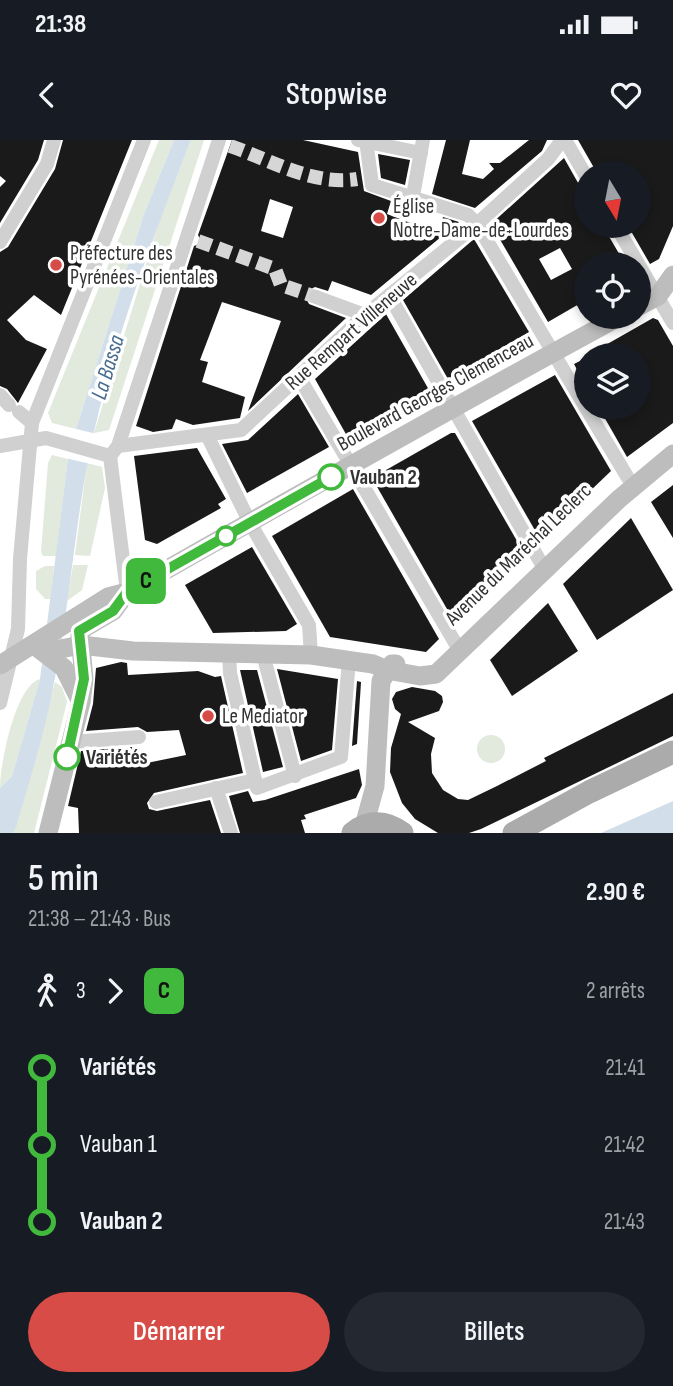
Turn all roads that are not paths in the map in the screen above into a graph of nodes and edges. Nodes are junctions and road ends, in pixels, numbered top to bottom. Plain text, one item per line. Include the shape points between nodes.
1 (54, 140) edge
2 (144, 140) edge
3 (563, 140) edge
4 (363, 141) edge
5 (223, 142) edge
6 (422, 146) edge
7 (576, 161) edge
8 (413, 196) junction
9 (477, 224) junction
10 (625, 238) edge
11 (0, 242) edge
12 (673, 275) edge
13 (665, 292) edge
14 (389, 295) junction
15 (316, 298) tunnel mouth
16 (365, 315) junction
17 (673, 323) edge
18 (597, 329) edge
19 (554, 352) junction
20 (299, 377) junction
21 (574, 387) edge
22 (9, 404) edge
23 (454, 407) junction
24 (593, 420) edge
25 (32, 423) junction
26 (207, 435) junction
27 (30, 442) junction
28 (673, 444) edge
29 (0, 446) edge
30 (110, 451) junction
31 (673, 454) edge
32 (352, 464) junction
33 (630, 482) junction
34 (250, 523) junction
35 (543, 566) junction
36 (127, 592) junction
37 (18, 629) junction
38 (68, 642) junction
39 (39, 649) junction
40 (459, 649) junction
41 (229, 653) junction
42 (263, 654) junction
43 (311, 655) junction
44 (349, 659) junction
45 (8, 668) edge
46 (387, 670) junction
47 (0, 704) edge
48 (139, 737) dead end
49 (71, 742) junction
50 (673, 752) edge
51 (673, 762) edge
52 (295, 776) junction
53 (255, 780) junction
54 (375, 786) junction
55 (216, 788) junction
56 (156, 802) dead end
57 (53, 807) junction
58 (358, 829) edge
59 (397, 829) edge
60 (48, 833) edge
61 (60, 833) edge
62 (231, 833) edge
63 (516, 833) edge

1 - 11 street via 47,164
2 - 25 street
3 - 7 street
3 - 9 street, Rue Rempart Villeneuve
4 - 6 street
4 - 8 street via 364,177 372,185
5 - 30 street via 192,238
6 - 8 street
8 - 9 street via 468,215
9 - 14 street, Rue Rempart Villeneuve
9 - 19 street
10 - 13 street
12 - 13 street
13 - 17 street
14 - 16 street, Rue Rempart Villeneuve
14 - 23 street
15 - 16 street
16 - 20 street, Rue Rempart Villeneuve
18 - 19 street, Boulevard Georges Clemenceau
19 - 21 street
19 - 23 street, Boulevard Georges Clemenceau
20 - 26 street, Rue Rempart Villeneuve via 241,430
20 - 32 street
22 - 25 street
23 - 32 street, Boulevard Georges Clemenceau
23 - 35 street
24 - 33 street
25 - 27 street
26 - 30 street, Rue Rempart Villeneuve
26 - 34 street
27 - 29 street
27 - 30 street via 46,438
27 - 37 street
28 - 33 street, Avenue du Maréchal Leclerc
30 - 36 street
31 - 33 street, Avenue du Maréchal Leclerc
32 - 34 street, Boulevard Georges Clemenceau
32 - 40 street
33 - 35 street, Avenue du Maréchal Leclerc
34 - 36 street, Boulevard Georges Clemenceau
34 - 43 street via 309,625
35 - 40 street, Avenue du Maréchal Leclerc
36 - 38 street, Boulevard Georges Clemenceau via 108,597
37 - 39 street
37 - 45 street
38 - 39 street
38 - 41 street, Avenue du Maréchal Leclerc via 133,651
38 - 49 street via 84,679
39 - 45 street
40 - 46 street, Avenue du Maréchal Leclerc via 427,668 392,664
41 - 42 street, Avenue du Maréchal Leclerc
41 - 53 street
42 - 43 street, Avenue du Maréchal Leclerc
42 - 52 street
43 - 44 street, Avenue du Maréchal Leclerc
44 - 46 street, Avenue du Maréchal Leclerc
44 - 52 street via 342,753 332,763
45 - 47 street
46 - 54 street via 379,698
48 - 49 street
49 - 57 street
50 - 63 main road
51 - 63 main road
52 - 53 street via 257,788
53 - 55 street
54 - 58 street
54 - 59 street
55 - 56 street
55 - 62 street
57 - 60 street
57 - 61 street
58 - 59 main road

